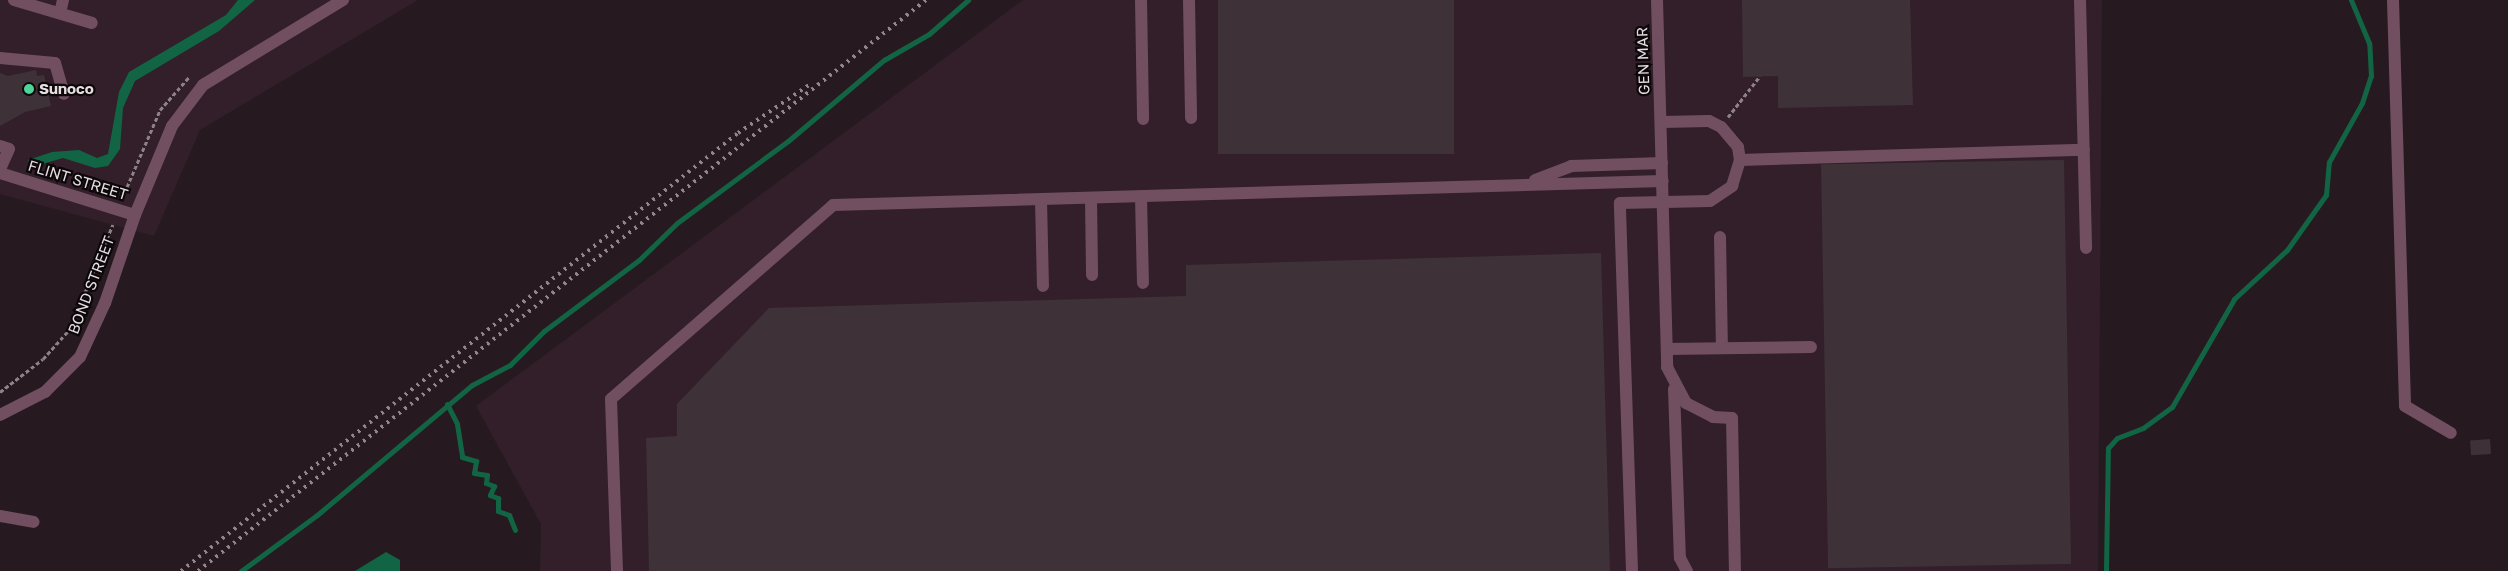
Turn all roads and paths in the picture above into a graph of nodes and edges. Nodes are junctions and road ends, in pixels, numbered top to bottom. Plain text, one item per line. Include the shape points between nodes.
1 (14, 0) edge
2 (64, 0) edge
3 (343, 0) edge
4 (1141, 0) edge
5 (1189, 0) edge
6 (1658, 0) edge
7 (2080, 0) edge
8 (2393, 0) edge
9 (60, 13) junction
10 (92, 23) dead end
11 (0, 58) edge
12 (194, 73) dead end
13 (1760, 76) dead end
14 (64, 94) dead end
15 (1191, 118) dead end
16 (1143, 119) dead end
17 (1662, 122) junction
18 (1721, 126) junction
19 (0, 146) edge
20 (2084, 150) junction
21 (1740, 160) junction
22 (1662, 163) junction
23 (0, 171) edge
24 (1663, 181) junction
25 (1527, 184) junction
26 (110, 192) dead end
27 (119, 192) junction
28 (1141, 197) junction
29 (1091, 199) junction
30 (1041, 200) junction
31 (1664, 203) junction
32 (118, 209) junction
33 (135, 215) junction
34 (1720, 237) dead end
35 (2086, 248) dead end
36 (1092, 275) dead end
37 (1143, 283) dead end
38 (1043, 286) dead end
39 (1811, 347) dead end
40 (1722, 348) junction
41 (1667, 349) junction
42 (1674, 386) junction
43 (0, 392) edge
44 (0, 415) edge
45 (2451, 433) dead end
46 (0, 516) edge
47 (33, 522) dead end
48 (617, 571) edge
49 (1632, 571) edge
50 (1687, 571) edge
51 (1735, 571) edge

1 - 9 street
2 - 9 street
3 - 33 street, FLINT STREET via 203,85 172,126
4 - 16 street
5 - 15 street
6 - 17 street, GEN MAR
7 - 20 street
8 - 45 street via 2404,406
9 - 10 street
11 - 14 street via 55,63
12 - 27 path via 160,110 127,187
13 - 18 path
17 - 18 street via 1708,121
17 - 22 street
18 - 21 street via 1738,147
19 - 23 street via 9,149
20 - 21 street
20 - 35 street
21 - 31 street via 1732,186 1722,195 1710,201
22 - 24 street
22 - 25 street via 1571,166
23 - 32 street, FLINT STREET
24 - 25 street
24 - 31 street
25 - 28 street
26 - 27 path
27 - 32 path
28 - 29 street
28 - 37 street
29 - 30 street
29 - 36 street
30 - 38 street
30 - 48 street via 833,205 611,399
31 - 41 street
31 - 49 street via 1620,203
32 - 33 street, FLINT STREET
32 - 43 path via 70,329 43,359
33 - 44 street, BOND STREET via 105,303 80,357 45,392
34 - 40 street
39 - 40 street
40 - 41 street
41 - 42 street
42 - 50 street via 1680,558
42 - 51 street via 1694,410 1732,418
46 - 47 street

